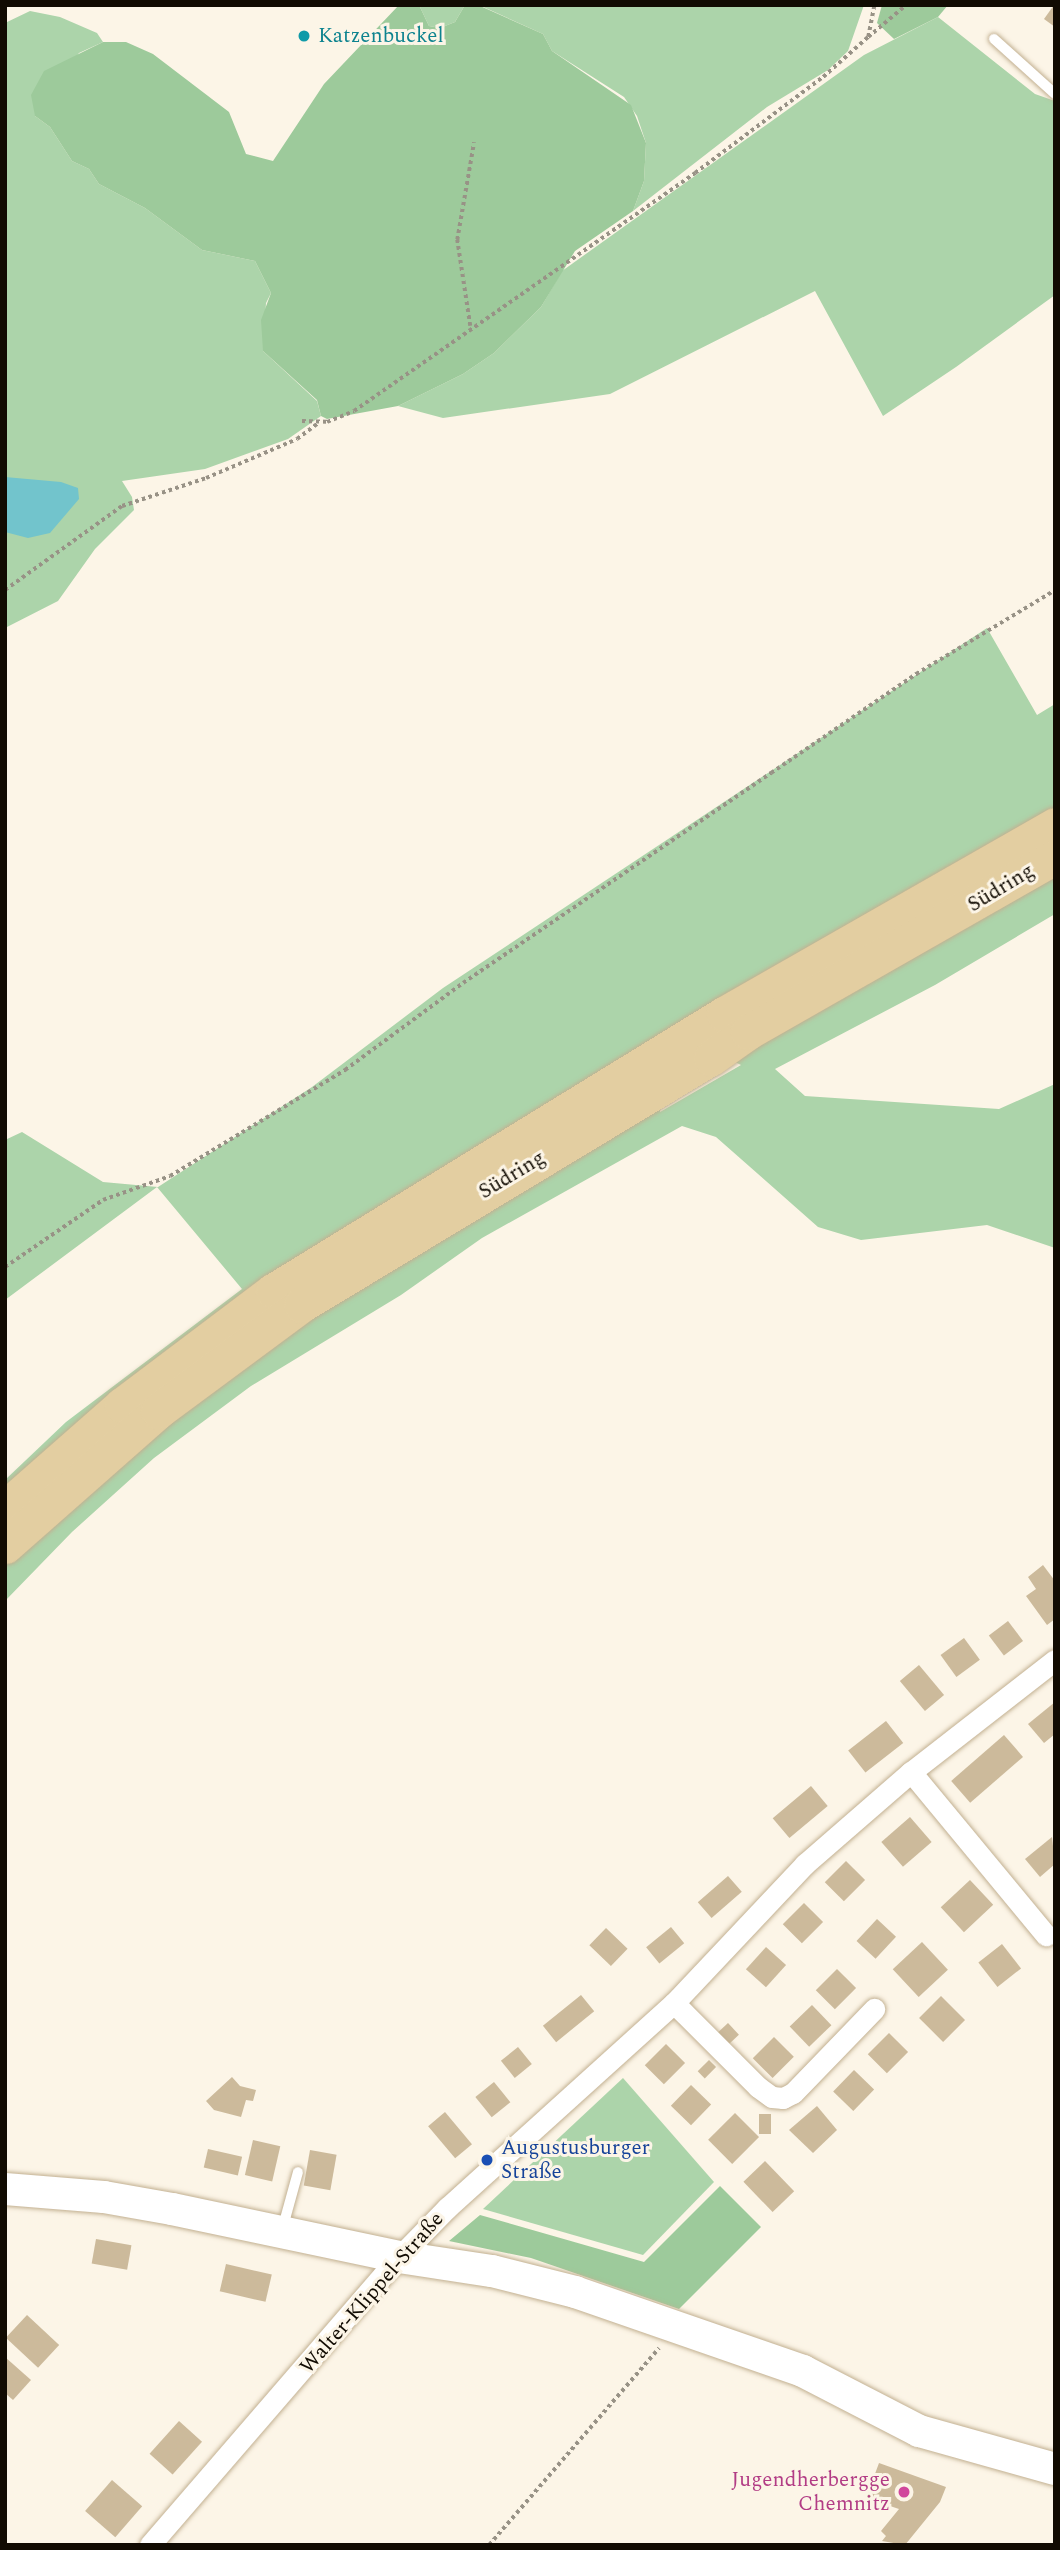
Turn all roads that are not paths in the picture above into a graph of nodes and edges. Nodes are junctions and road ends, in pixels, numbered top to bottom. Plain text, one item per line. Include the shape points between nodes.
1 (994, 39) dead end
2 (1055, 94) edge
3 (1055, 825) edge
4 (1055, 857) edge
5 (698, 1050) junction
6 (651, 1078) junction
7 (5, 1508) edge
8 (5, 1546) edge
9 (1055, 1660) edge
10 (911, 1772) junction
11 (1046, 1935) dead end
12 (674, 2003) junction
13 (874, 2009) dead end
14 (298, 2172) dead end
15 (6, 2194) edge
16 (281, 2233) junction
17 (399, 2257) junction
18 (1055, 2469) edge
19 (150, 2545) edge

1 - 2 lane
3 - 5 main road, Südring
4 - 5 main road, Südring via 748,1032
5 - 6 main road, Südring
6 - 7 main road, Südring via 463,1171 273,1291 122,1405
6 - 8 main road, Südring via 301,1305 158,1411
9 - 10 street, Walter-Klippel-Straße
10 - 11 street
10 - 12 street, Walter-Klippel-Straße via 806,1864
12 - 13 street via 758,2087 772,2097 783,2098
12 - 17 street, Walter-Klippel-Straße
14 - 16 lane
15 - 16 main road via 104,2197
16 - 17 main road
17 - 18 main road via 492,2271 679,2326 803,2371 919,2431
17 - 19 street, Walter-Klippel-Straße

